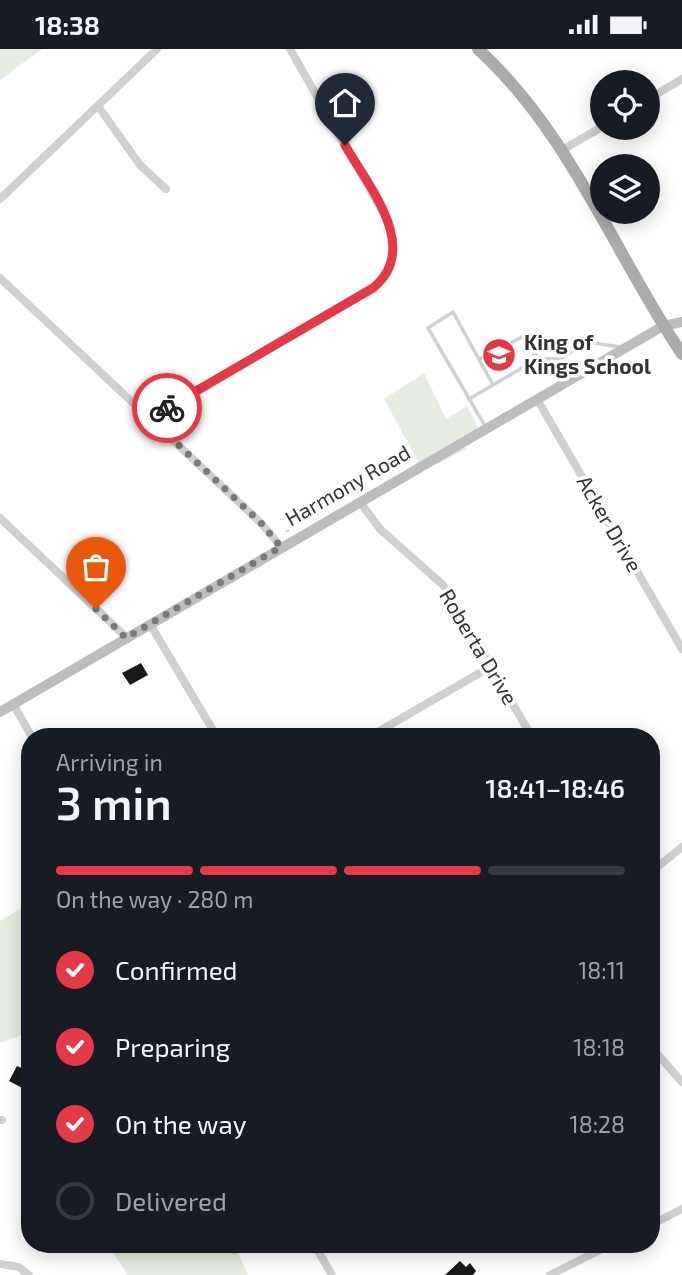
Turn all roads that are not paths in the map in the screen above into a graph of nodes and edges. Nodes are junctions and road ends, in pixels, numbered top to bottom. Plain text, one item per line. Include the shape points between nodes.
1 (157, 49) edge
2 (290, 49) edge
3 (478, 49) edge
4 (682, 79) edge
5 (660, 92) edge
6 (98, 106) junction
7 (590, 134) edge
8 (562, 150) junction
9 (166, 189) dead end
10 (0, 199) edge
11 (0, 278) edge
12 (682, 322) edge
13 (663, 326) junction
14 (626, 348) junction
15 (534, 354) junction
16 (682, 354) edge
17 (481, 358) junction
18 (560, 359) junction
19 (493, 385) junction
20 (559, 386) junction
21 (469, 399) junction
22 (537, 399) junction
23 (151, 419) junction
24 (487, 429) junction
25 (359, 502) junction
26 (0, 519) edge
27 (281, 547) junction
28 (149, 624) junction
29 (126, 638) junction
30 (682, 649) edge
31 (490, 667) junction
32 (13, 704) junction
33 (0, 712) edge
34 (27, 728) edge
35 (212, 728) edge
36 (385, 728) edge
37 (527, 728) edge
38 (682, 847) edge
39 (660, 865) edge
40 (660, 1058) edge
41 (682, 1082) edge
42 (682, 1209) edge
43 (660, 1220) edge
44 (319, 1253) edge
45 (593, 1253) edge
46 (0, 1264) edge
47 (29, 1275) edge
48 (332, 1275) edge
49 (550, 1275) edge

1 - 6 street
2 - 23 street via 384,214 394,245 390,271 373,288
3 - 8 main road via 519,92
4 - 5 street
6 - 9 street via 140,165
6 - 10 street
7 - 8 street
8 - 13 main road
11 - 23 street
12 - 13 street, Harmony Road
13 - 14 street, Harmony Road
13 - 16 main road
14 - 18 lane via 588,342
14 - 20 street, Harmony Road
15 - 17 lane via 526,335
15 - 18 lane
15 - 19 lane via 529,364
17 - 19 lane
17 - 21 lane via 453,312 428,328
18 - 20 lane
19 - 21 lane
20 - 22 street, Harmony Road
21 - 24 lane
22 - 24 street, Harmony Road
22 - 30 street, Acker Drive
23 - 27 street
24 - 25 street, Harmony Road
25 - 27 street, Harmony Road
25 - 31 street, Roberta Drive via 380,529 443,585
26 - 29 street
27 - 28 street, Harmony Road
28 - 29 street, Harmony Road
28 - 35 street
29 - 32 street, Harmony Road
31 - 36 street
31 - 37 street, Roberta Drive
32 - 33 street, Harmony Road
32 - 34 street
38 - 39 street
40 - 41 street
42 - 43 street
44 - 48 street
45 - 49 street
46 - 47 street

